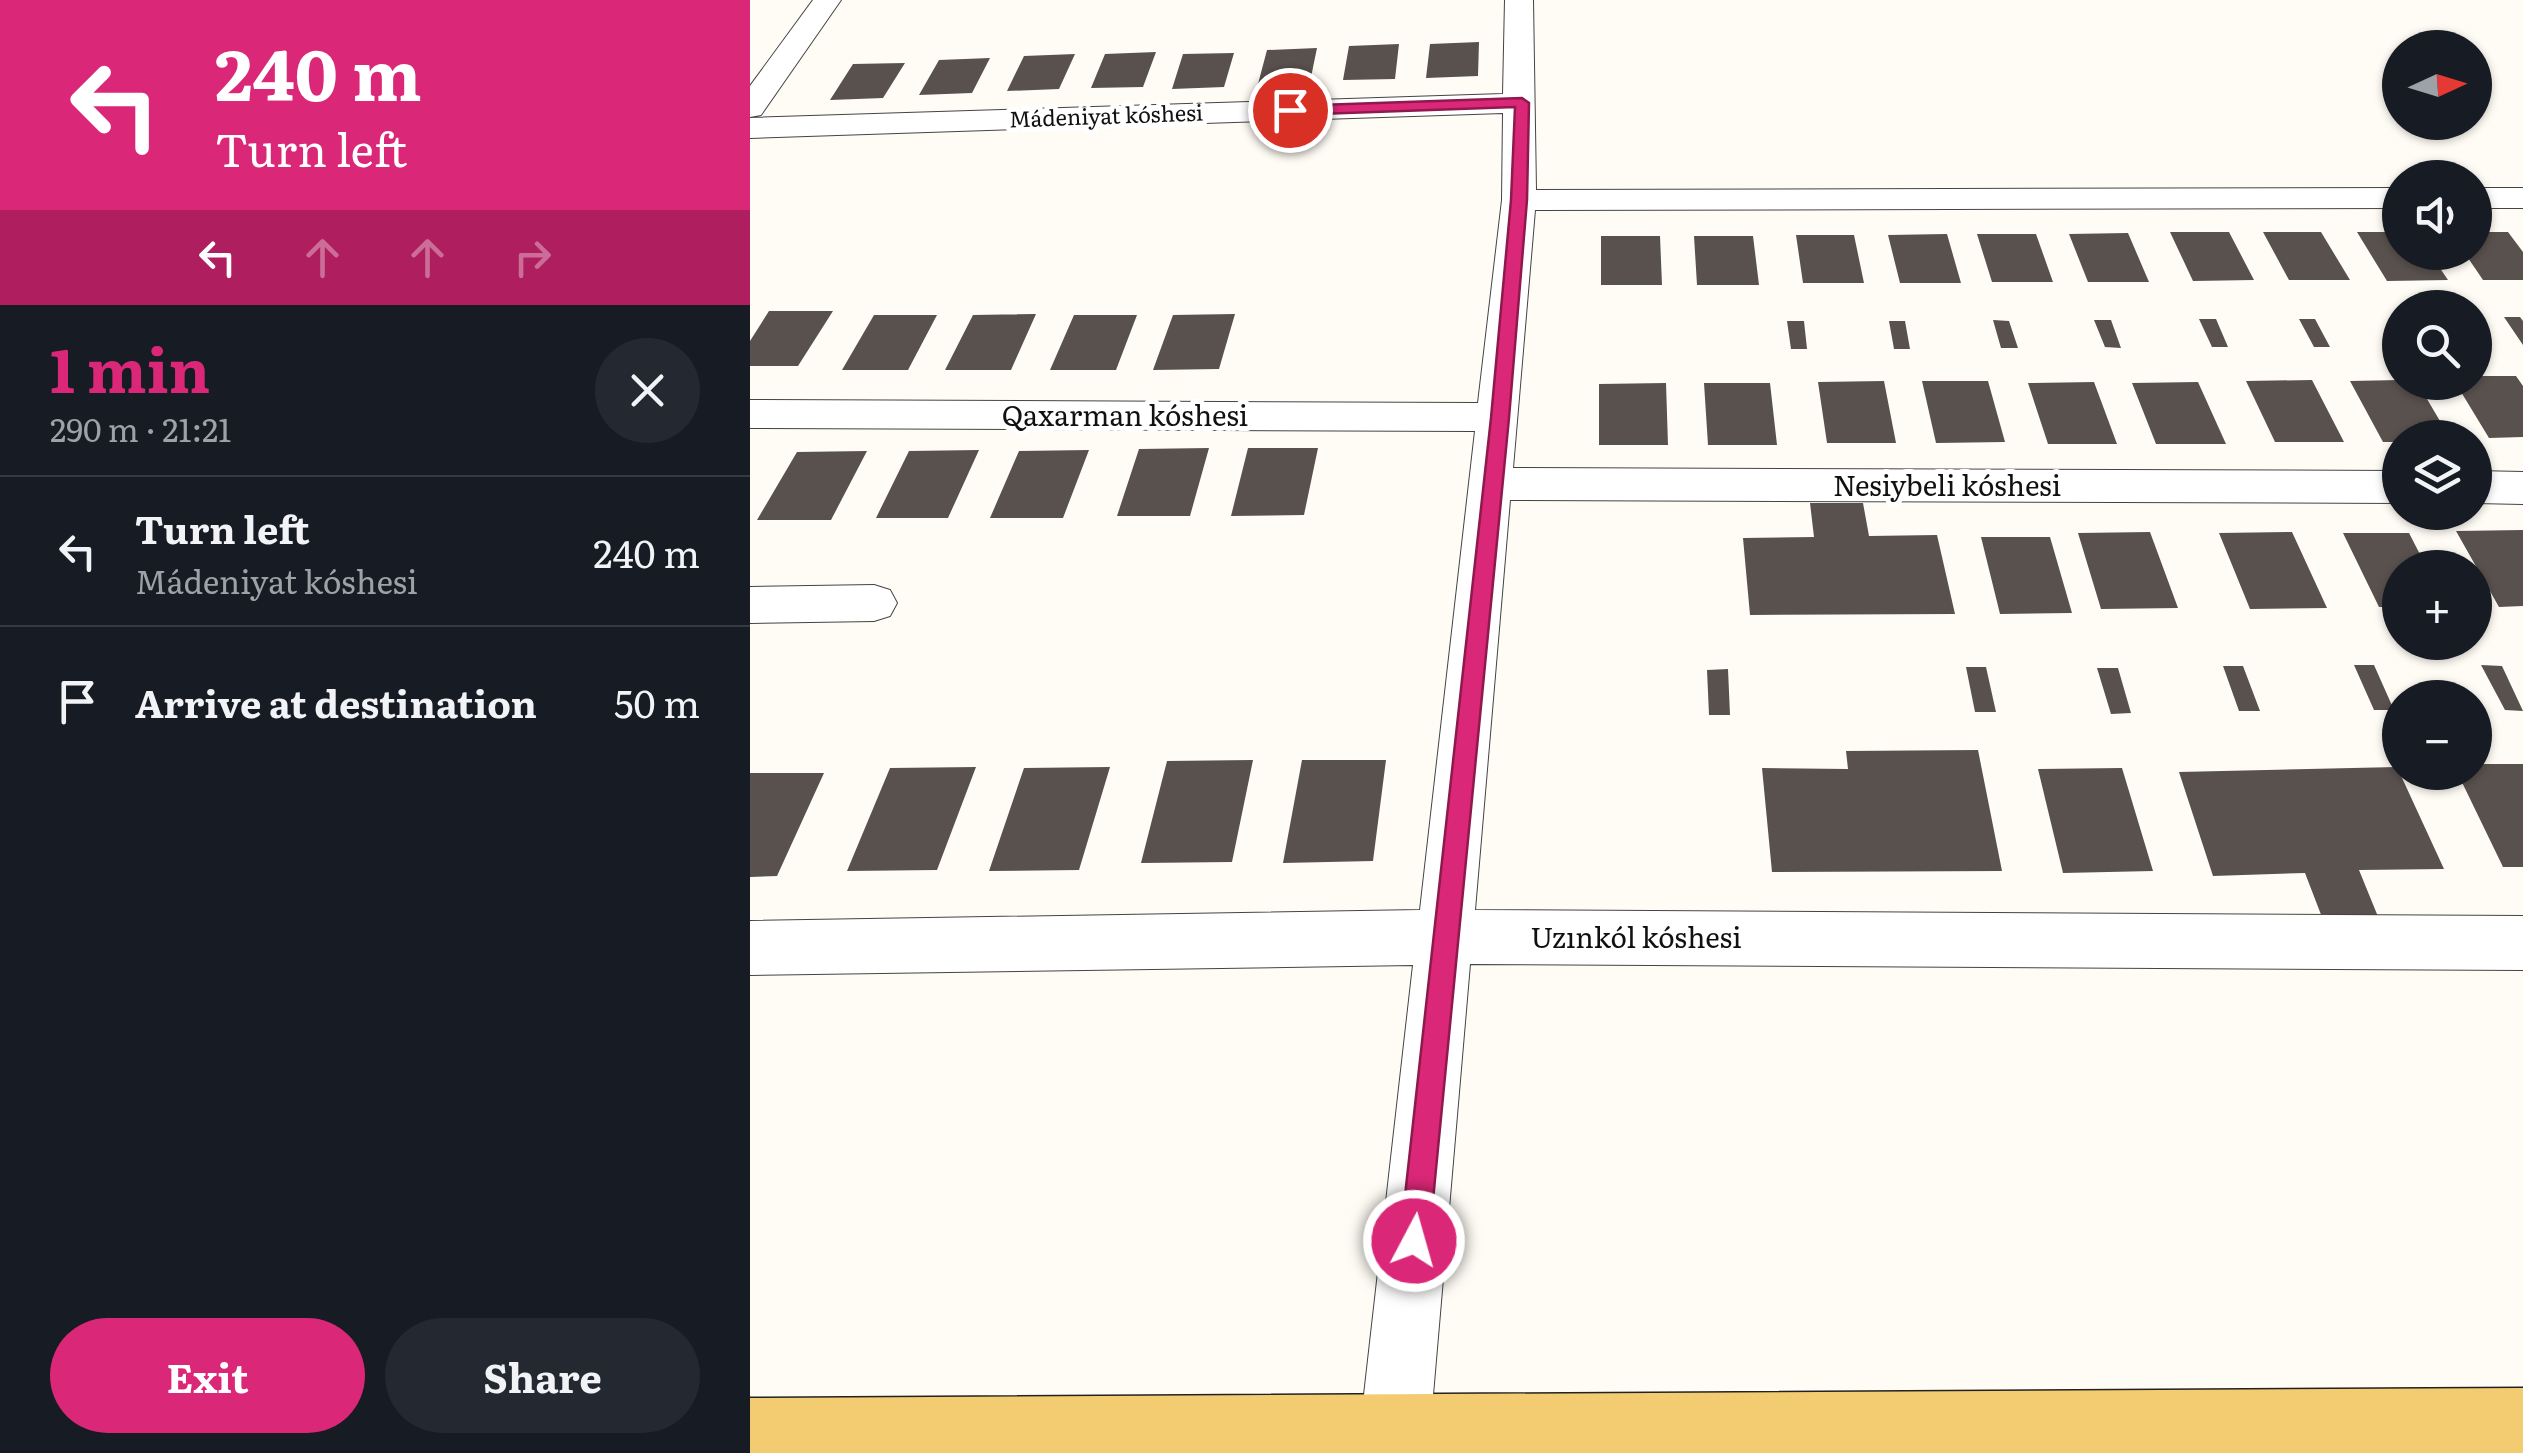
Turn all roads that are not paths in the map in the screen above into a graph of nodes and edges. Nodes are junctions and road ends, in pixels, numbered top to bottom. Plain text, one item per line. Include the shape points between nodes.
1 (827, 0) edge
2 (1520, 0) edge
3 (1522, 103) junction
4 (750, 108) edge
5 (750, 128) edge
6 (2382, 198) edge
7 (2492, 198) edge
8 (2523, 198) edge
9 (1519, 200) junction
10 (750, 414) edge
11 (1500, 418) junction
12 (1493, 484) junction
13 (2382, 487) edge
14 (2492, 488) edge
15 (2523, 488) edge
16 (874, 603) dead end
17 (750, 605) edge
18 (1446, 937) junction
19 (2523, 943) edge
20 (750, 948) edge
21 (2523, 1427) edge
22 (1395, 1430) junction
23 (750, 1437) edge
24 (2152, 1440) edge

1 - 4 street
2 - 3 street
3 - 5 street, Mádeniyat kóshesi
3 - 9 street
6 - 9 street
7 - 8 street
9 - 11 street
10 - 11 street, Qaxarman kóshesi
11 - 12 street
12 - 13 street, Nesiybeli kóshesi
12 - 18 street
14 - 15 street
16 - 17 street
18 - 19 street, Uzınkól kóshesi
18 - 20 street, Uzınkól kóshesi
18 - 22 street
21 - 24 main road
22 - 23 main road
22 - 24 main road

